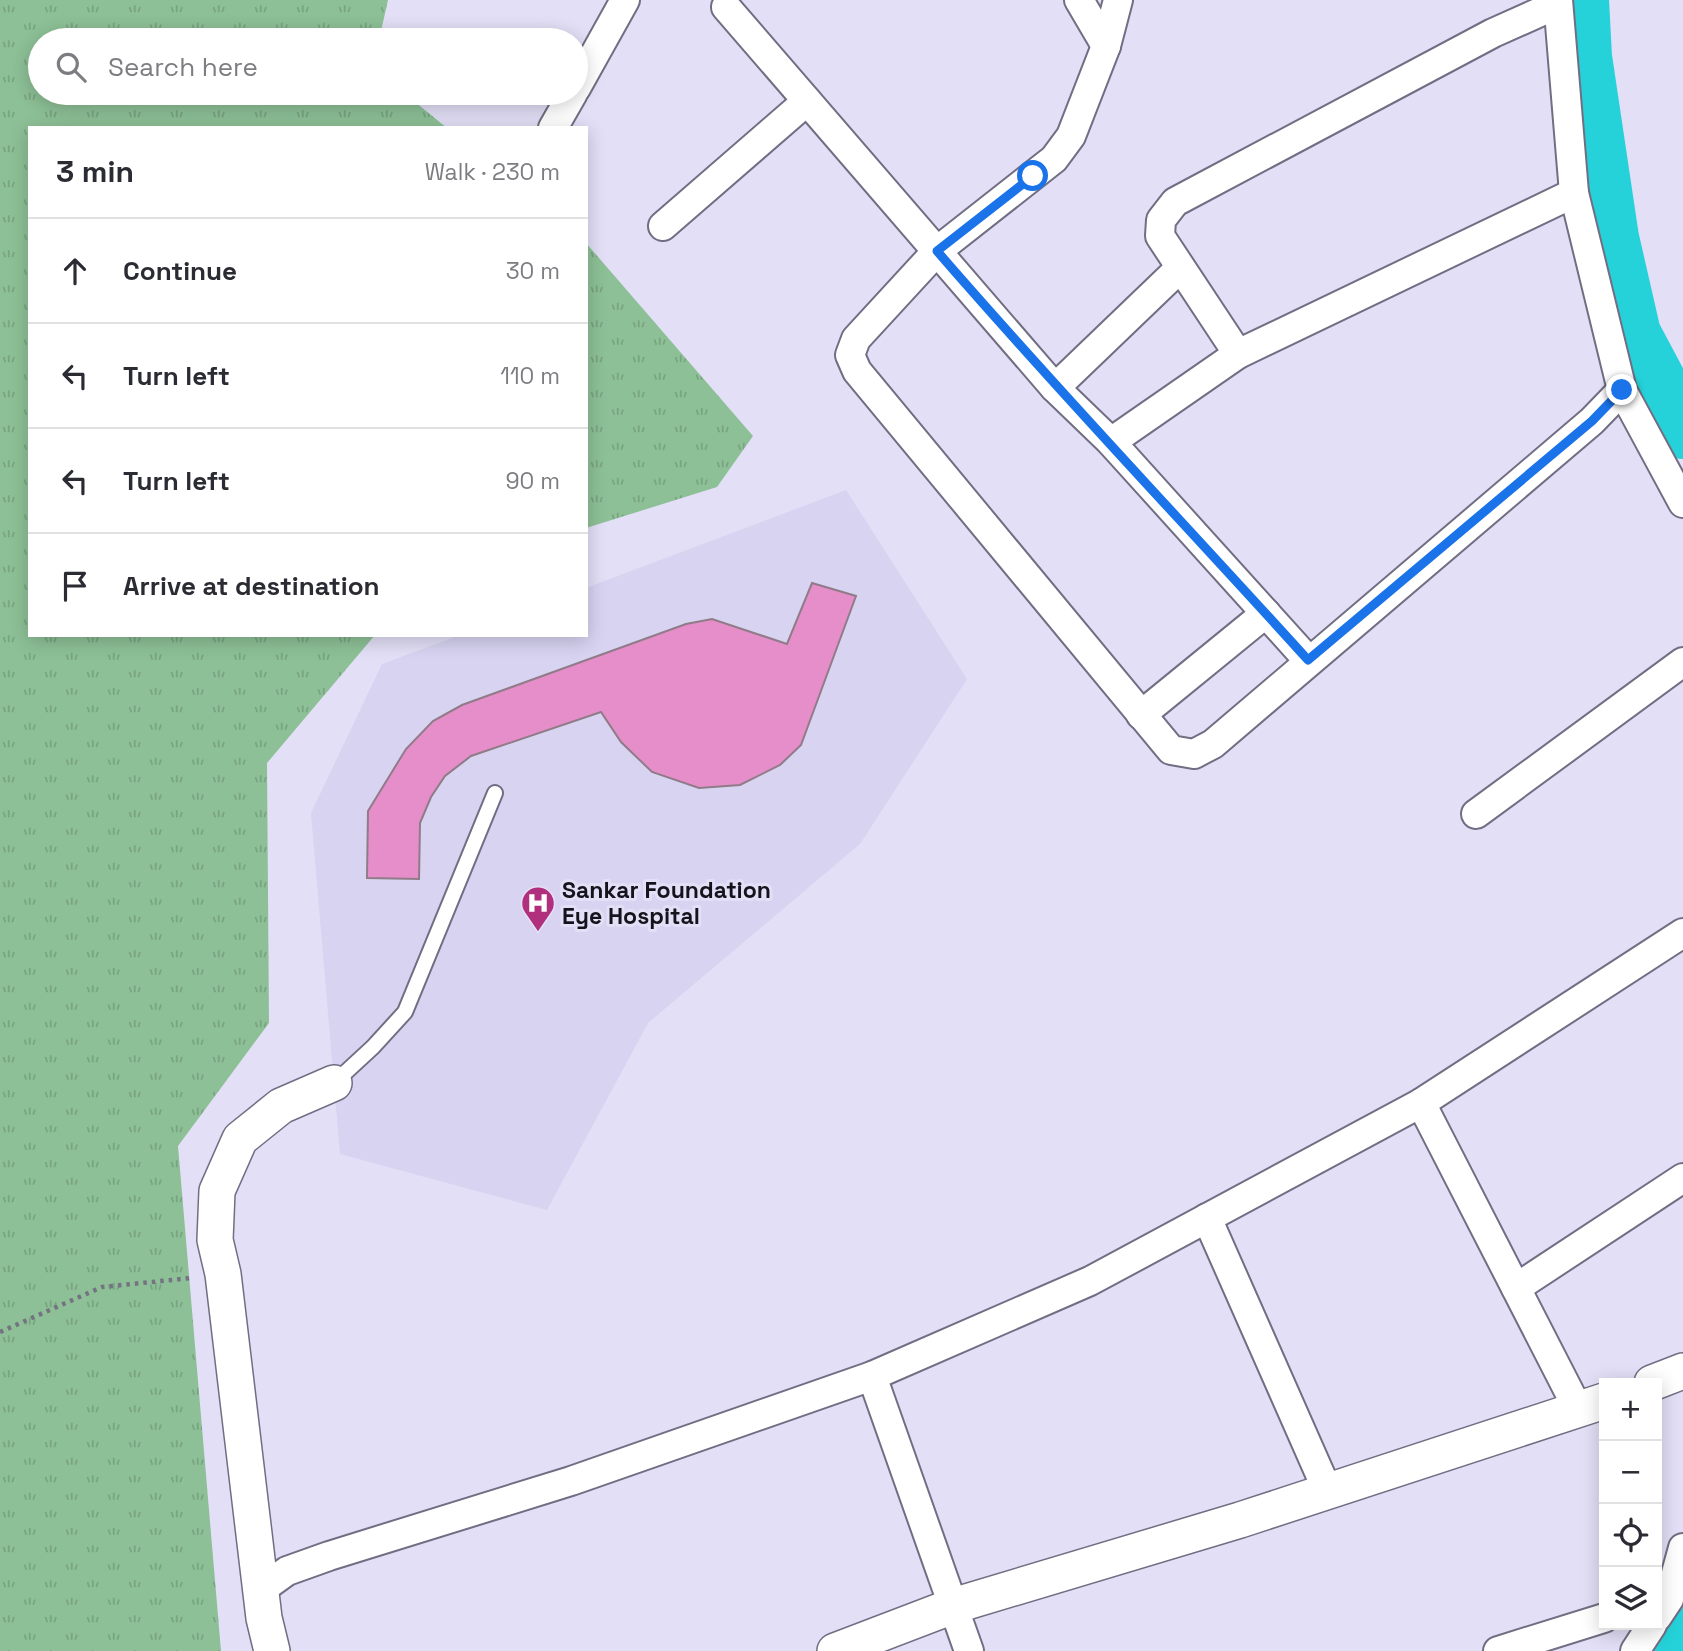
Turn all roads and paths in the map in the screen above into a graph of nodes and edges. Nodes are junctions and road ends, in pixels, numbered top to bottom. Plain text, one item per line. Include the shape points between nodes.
1 (625, 0) edge
2 (1079, 0) edge
3 (1118, 0) edge
4 (1558, 2) edge
5 (726, 7) dead end
6 (1106, 46) junction
7 (588, 66) edge
8 (807, 101) junction
9 (566, 105) edge
10 (554, 126) edge
11 (1574, 193) junction
12 (663, 226) dead end
13 (937, 251) junction
14 (1180, 268) junction
15 (1238, 354) junction
16 (1055, 388) junction
17 (1622, 390) junction
18 (1111, 442) junction
19 (1683, 503) edge
20 (1266, 613) junction
21 (1308, 660) junction
22 (1683, 662) edge
23 (1141, 715) junction
24 (495, 793) dead end
25 (1476, 814) dead end
26 (1683, 933) edge
27 (334, 1083) joint
28 (1420, 1104) junction
29 (1683, 1178) edge
30 (1206, 1219) junction
31 (223, 1274) junction
32 (1516, 1288) junction
33 (0, 1332) edge
34 (1683, 1371) edge
35 (872, 1376) junction
36 (1662, 1379) edge
37 (1592, 1406) edge
38 (1328, 1492) junction
39 (1683, 1548) edge
40 (262, 1589) junction
41 (1662, 1603) edge
42 (953, 1606) junction
43 (1599, 1620) edge
44 (1649, 1630) edge
45 (272, 1651) edge
46 (835, 1651) edge
47 (969, 1651) edge
48 (1498, 1651) edge
49 (1635, 1651) edge

1 - 7 street
2 - 6 street
3 - 6 street
4 - 11 street
4 - 14 street via 1175,202 1161,220 1160,236
5 - 8 street
6 - 13 street via 1071,136 1055,159
8 - 12 street
8 - 13 street
9 - 10 street
11 - 15 street
11 - 17 street
13 - 16 street
13 - 23 street via 856,339 850,355 857,371
14 - 15 street
14 - 16 street
15 - 18 street
16 - 18 street
17 - 19 street
17 - 21 street via 1592,421
18 - 20 street
20 - 21 street
20 - 23 street
21 - 23 street via 1213,744 1194,754 1171,750
22 - 25 street
24 - 27 lane via 404,1012
26 - 28 street
27 - 31 street via 281,1106 240,1139 217,1191 215,1240
28 - 30 street
28 - 32 street
29 - 32 street
30 - 35 street via 1090,1281
30 - 38 street
31 - 33 path via 102,1287
31 - 40 street
32 - 37 street
34 - 36 street
35 - 40 street via 571,1481 329,1556 288,1572
35 - 42 street
37 - 38 street
38 - 42 street
39 - 41 street
40 - 45 street
42 - 46 street
42 - 47 street
43 - 48 street
44 - 49 street

